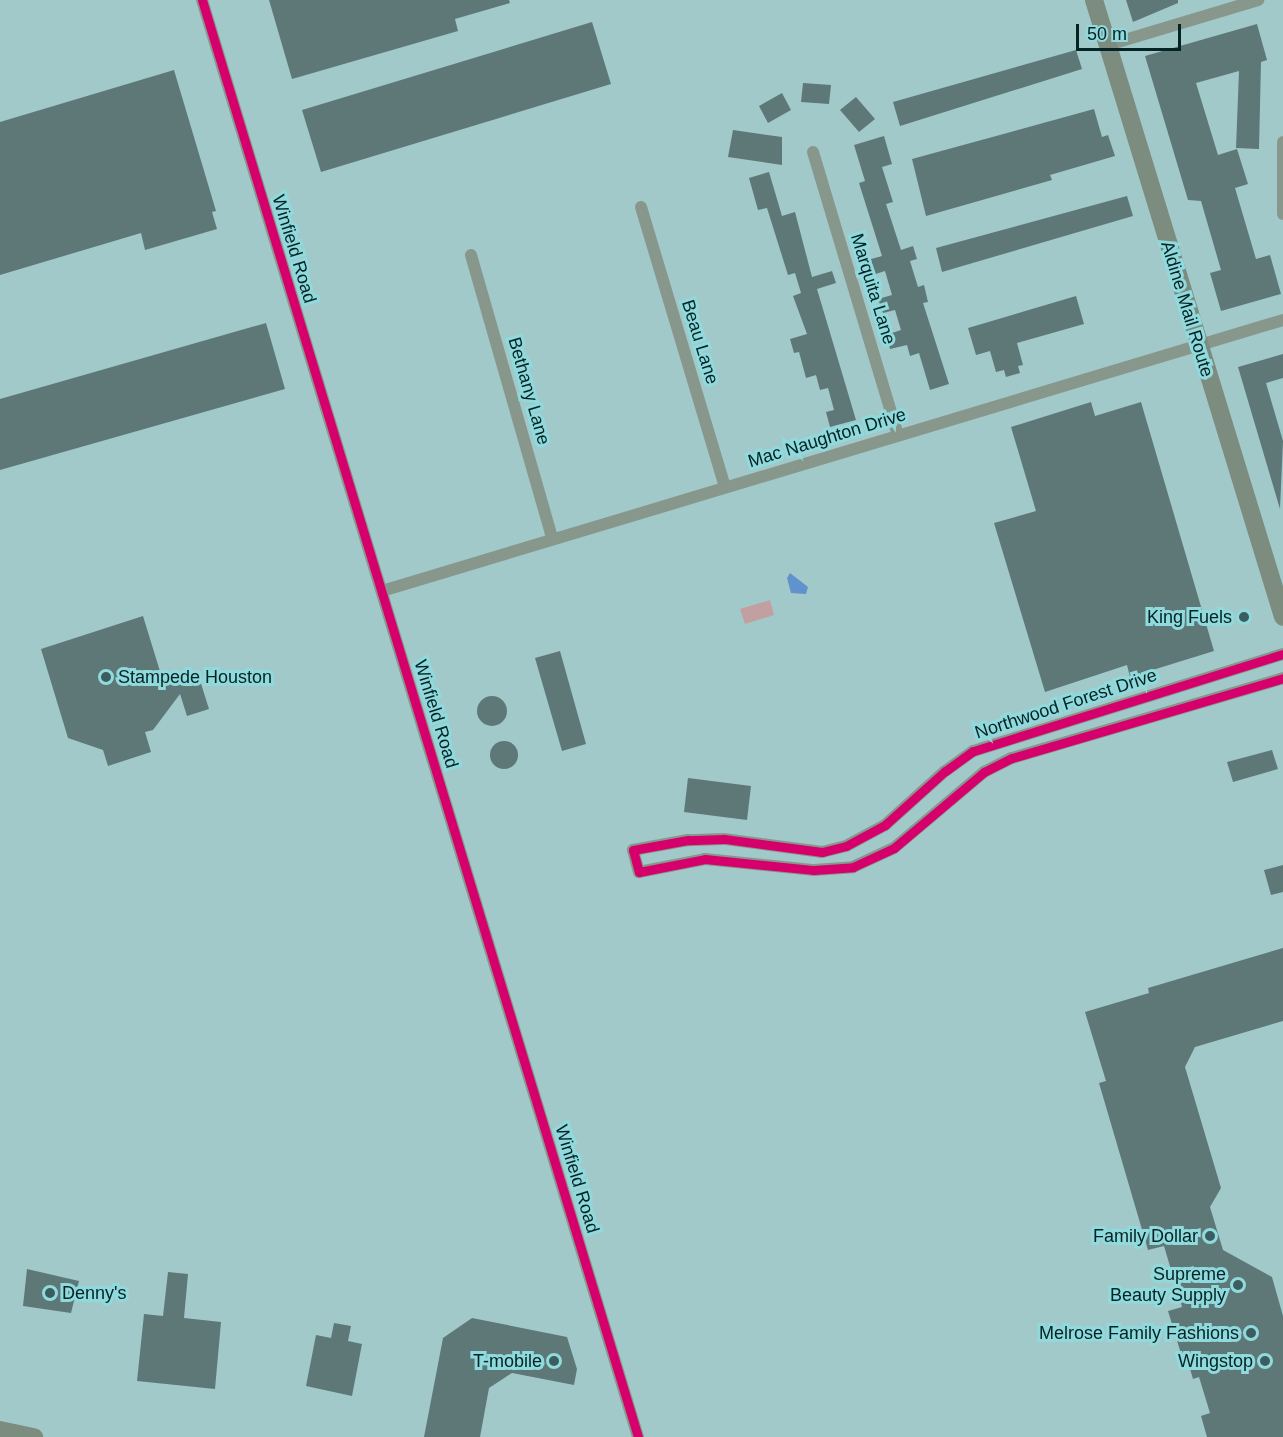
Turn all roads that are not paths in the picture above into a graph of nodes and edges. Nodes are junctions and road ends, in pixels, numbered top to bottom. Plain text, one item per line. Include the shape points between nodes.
1 (202, 0) edge
2 (1094, 0) edge
3 (1258, 0) edge
4 (1108, 45) junction
5 (1283, 142) edge
6 (813, 152) dead end
7 (1282, 163) edge
8 (641, 207) dead end
9 (1283, 213) edge
10 (471, 255) dead end
11 (1283, 320) edge
12 (1197, 344) junction
13 (898, 436) junction
14 (725, 488) junction
15 (552, 537) junction
16 (382, 591) junction
17 (1283, 617) edge
18 (1283, 654) edge
19 (1283, 678) edge
20 (1005, 739) junction
21 (1012, 758) junction
22 (846, 846) junction
23 (853, 867) junction
24 (0, 1430) edge
25 (34, 1437) edge
26 (638, 1437) edge

1 - 16 street, Winfield Road
2 - 4 main road, Aldine Mail Route
3 - 4 street
4 - 12 main road, Aldine Mail Route
5 - 7 street
6 - 13 street, Marquita Lane
7 - 9 street
8 - 14 street, Beau Lane
10 - 15 street, Bethany Lane
11 - 12 street, Mac Naughton Drive
12 - 13 street, Mac Naughton Drive
12 - 17 main road, Aldine Mail Route
13 - 14 street, Mac Naughton Drive
14 - 15 street, Mac Naughton Drive
15 - 16 street, Mac Naughton Drive
16 - 26 street, Winfield Road
18 - 20 street, Northwood Forest Drive
19 - 21 street, Northwood Forest Drive
20 - 21 street, Northwood Forest Drive
20 - 22 street, Northwood Forest Drive via 973,751 885,825
21 - 23 street, Northwood Forest Drive via 984,772 894,848
22 - 23 street
22 - 23 street, Northwood Forest Drive via 822,852 712,839 633,850 639,872 705,859 814,870
24 - 25 main road

